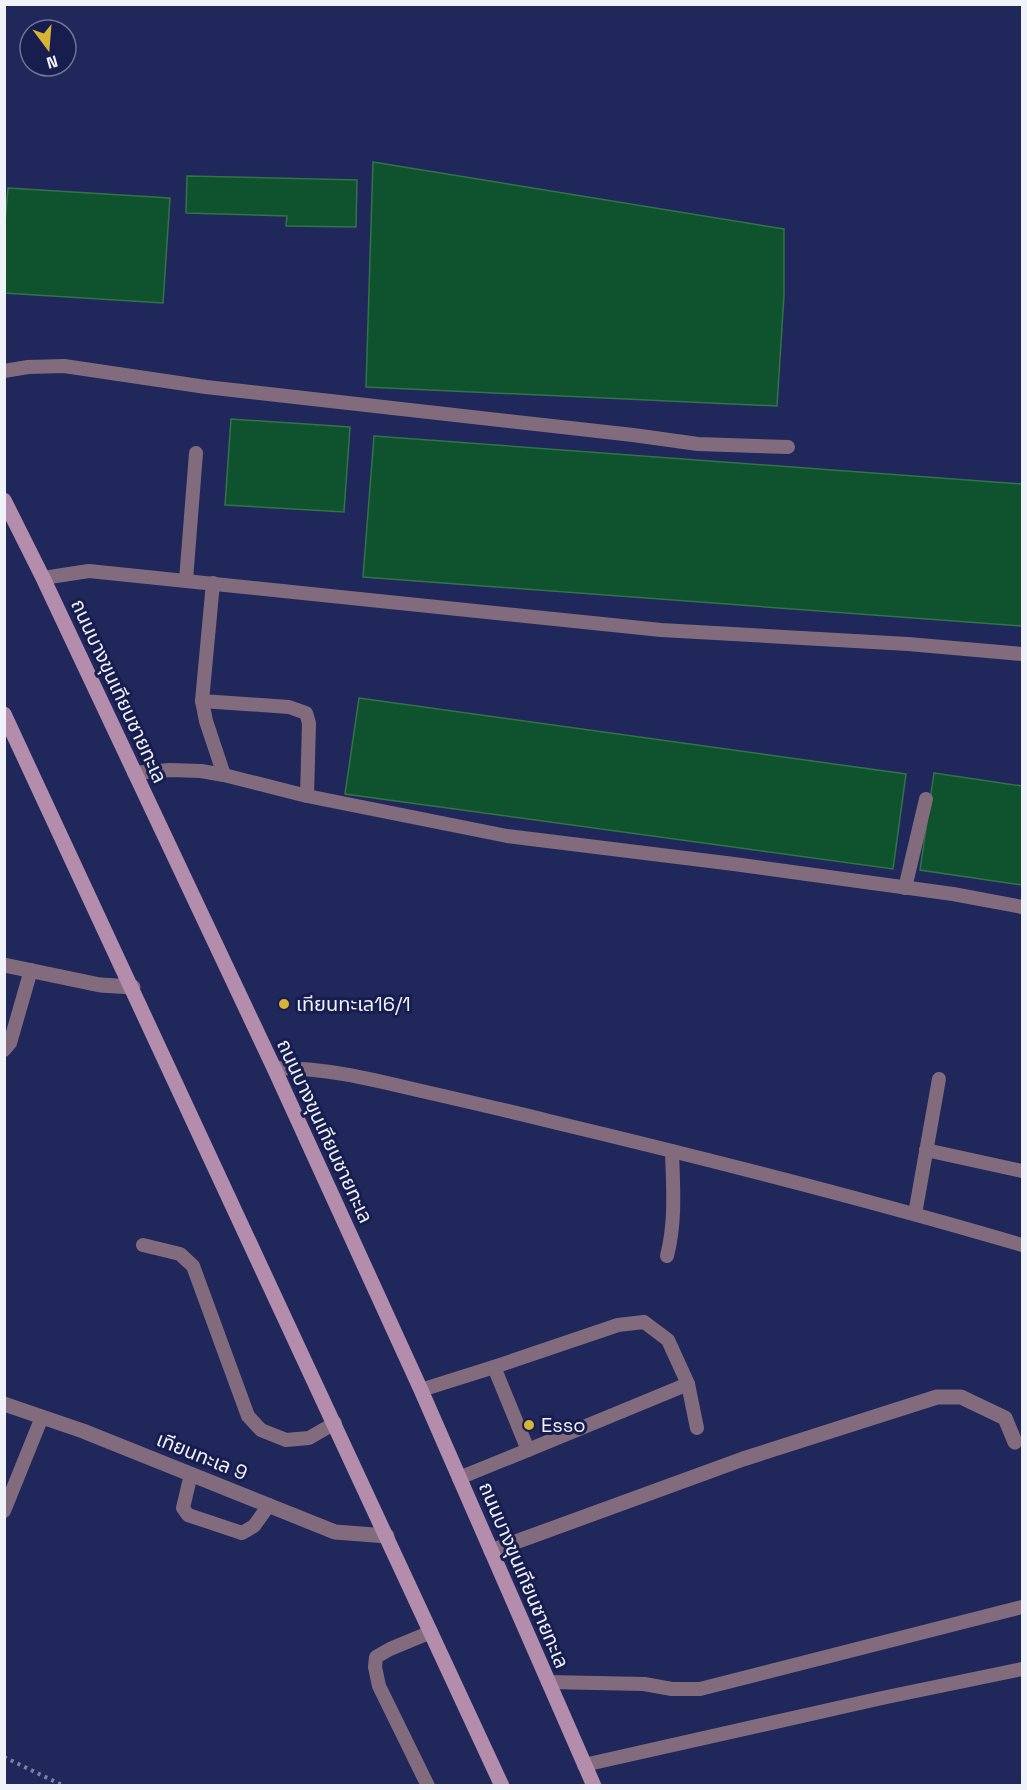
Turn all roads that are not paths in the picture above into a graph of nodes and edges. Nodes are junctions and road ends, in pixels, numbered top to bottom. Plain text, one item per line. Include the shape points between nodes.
1 (4, 371) edge
2 (788, 447) dead end
3 (196, 453) dead end
4 (4, 500) edge
5 (43, 578) junction
6 (186, 580) junction
7 (213, 583) junction
8 (1023, 654) edge
9 (202, 701) junction
10 (4, 714) edge
11 (134, 772) junction
12 (224, 775) junction
13 (307, 796) junction
14 (926, 799) dead end
15 (905, 888) junction
16 (1023, 907) edge
17 (4, 965) edge
18 (31, 970) junction
19 (133, 987) junction
20 (4, 1050) edge
21 (274, 1068) junction
22 (939, 1079) dead end
23 (672, 1150) junction
24 (926, 1150) junction
25 (1023, 1171) edge
26 (915, 1214) junction
27 (142, 1245) dead end
28 (1023, 1245) edge
29 (667, 1256) dead end
30 (494, 1367) junction
31 (688, 1384) junction
32 (421, 1390) junction
33 (4, 1404) edge
34 (42, 1417) junction
35 (335, 1424) junction
36 (697, 1428) dead end
37 (1015, 1442) dead end
38 (528, 1450) junction
39 (191, 1474) junction
40 (459, 1478) junction
41 (269, 1505) junction
42 (4, 1511) edge
43 (387, 1536) junction
44 (491, 1551) junction
45 (1023, 1606) edge
46 (431, 1632) junction
47 (1023, 1668) edge
48 (548, 1682) junction
49 (584, 1765) junction
50 (428, 1785) edge
51 (502, 1785) edge
52 (594, 1785) edge

1 - 2 lane via 64,366 206,387 698,444
3 - 6 lane
4 - 5 main road, ถนนบางขุนเทียนชายทะเล
5 - 6 lane via 89,571
5 - 11 main road, ถนนบางขุนเทียนชายทะเล
6 - 7 lane
7 - 8 lane via 661,630
7 - 9 lane
9 - 12 lane
9 - 13 lane via 289,706 306,713
10 - 19 main road
11 - 12 lane via 201,771
11 - 21 main road, ถนนบางขุนเทียนชายทะเล
12 - 13 lane
13 - 15 lane via 507,836
14 - 15 lane
15 - 16 lane
17 - 18 street
18 - 19 street via 100,985
18 - 20 lane via 10,1043
19 - 35 main road
21 - 23 lane via 343,1073
21 - 32 main road, ถนนบางขุนเทียนชายทะเล
22 - 24 lane
23 - 26 lane
23 - 29 lane via 673,1221
24 - 25 lane
24 - 26 lane
26 - 28 lane
27 - 35 lane via 180,1254 193,1266 248,1416 261,1430 286,1440 309,1438
30 - 31 lane via 618,1325 644,1322 669,1340
30 - 32 lane
30 - 38 lane
31 - 36 lane
31 - 38 lane
32 - 40 main road, ถนนบางขุนเทียนชายทะเล
33 - 34 street, เทียนทะเล 9
34 - 39 street, เทียนทะเล 9
34 - 42 lane
35 - 43 main road
37 - 44 street via 1005,1419 961,1397 937,1397 743,1459
38 - 40 lane
39 - 41 street, เทียนทะเล 9
39 - 41 lane via 183,1508 188,1515 242,1533 254,1526
40 - 44 main road, ถนนบางขุนเทียนชายทะเล
41 - 43 street, เทียนทะเล 9 via 335,1532
43 - 46 main road
44 - 48 main road, ถนนบางขุนเทียนชายทะเล
45 - 48 lane via 700,1689
46 - 50 lane via 390,1648 376,1658 375,1667 380,1686
46 - 51 main road
47 - 49 lane
48 - 49 main road, ถนนบางขุนเทียนชายทะเล
49 - 52 main road, ถนนบางขุนเทียนชายทะเล

